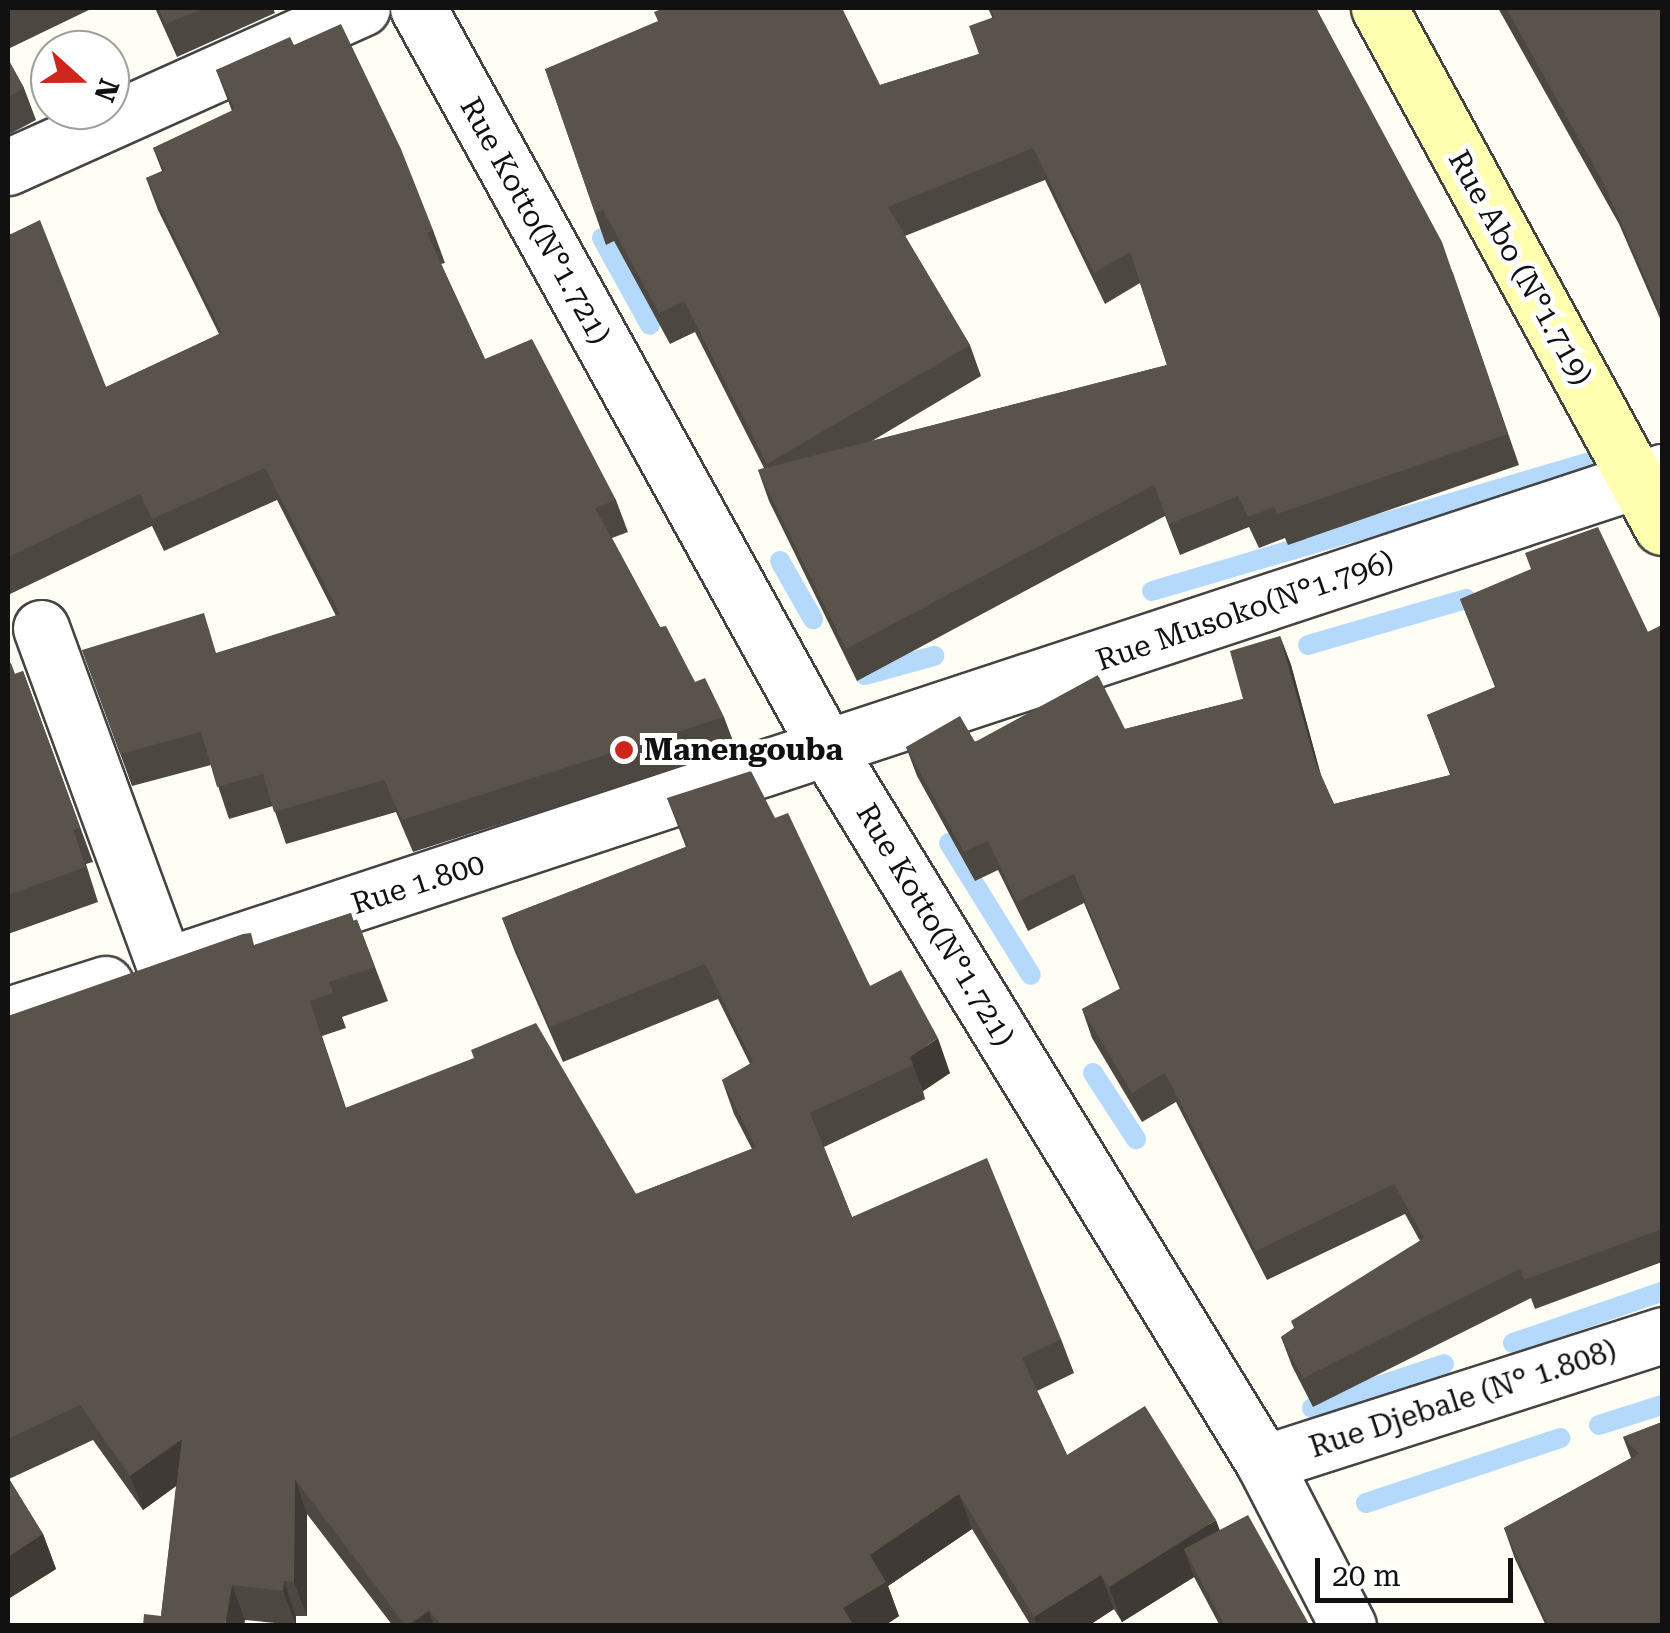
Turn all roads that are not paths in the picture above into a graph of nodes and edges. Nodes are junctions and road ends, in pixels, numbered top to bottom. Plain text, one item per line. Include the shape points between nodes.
1 (362, 8) edge
2 (418, 8) edge
3 (1379, 8) edge
4 (8, 167) edge
5 (1648, 476) edge
6 (1662, 527) edge
7 (41, 628) dead end
8 (828, 752) junction
9 (164, 965) junction
10 (8, 1015) edge
11 (1662, 1335) edge
12 (1264, 1463) junction
13 (1348, 1626) edge

1 - 4 street
2 - 8 street, Rue Kotto(N°1.721)
3 - 5 street, Rue Abo (N°1.719)
5 - 6 street, Rue Abo (N°1.719)
5 - 8 street, Rue Musoko(N°1.796)
7 - 9 street
8 - 9 street, Rue 1.800
8 - 12 street, Rue Kotto(N°1.721)
9 - 10 street, Rue 1.800
11 - 12 street, Rue Djebale (N° 1.808)
12 - 13 street, Rue Kotto(N°1.721)

